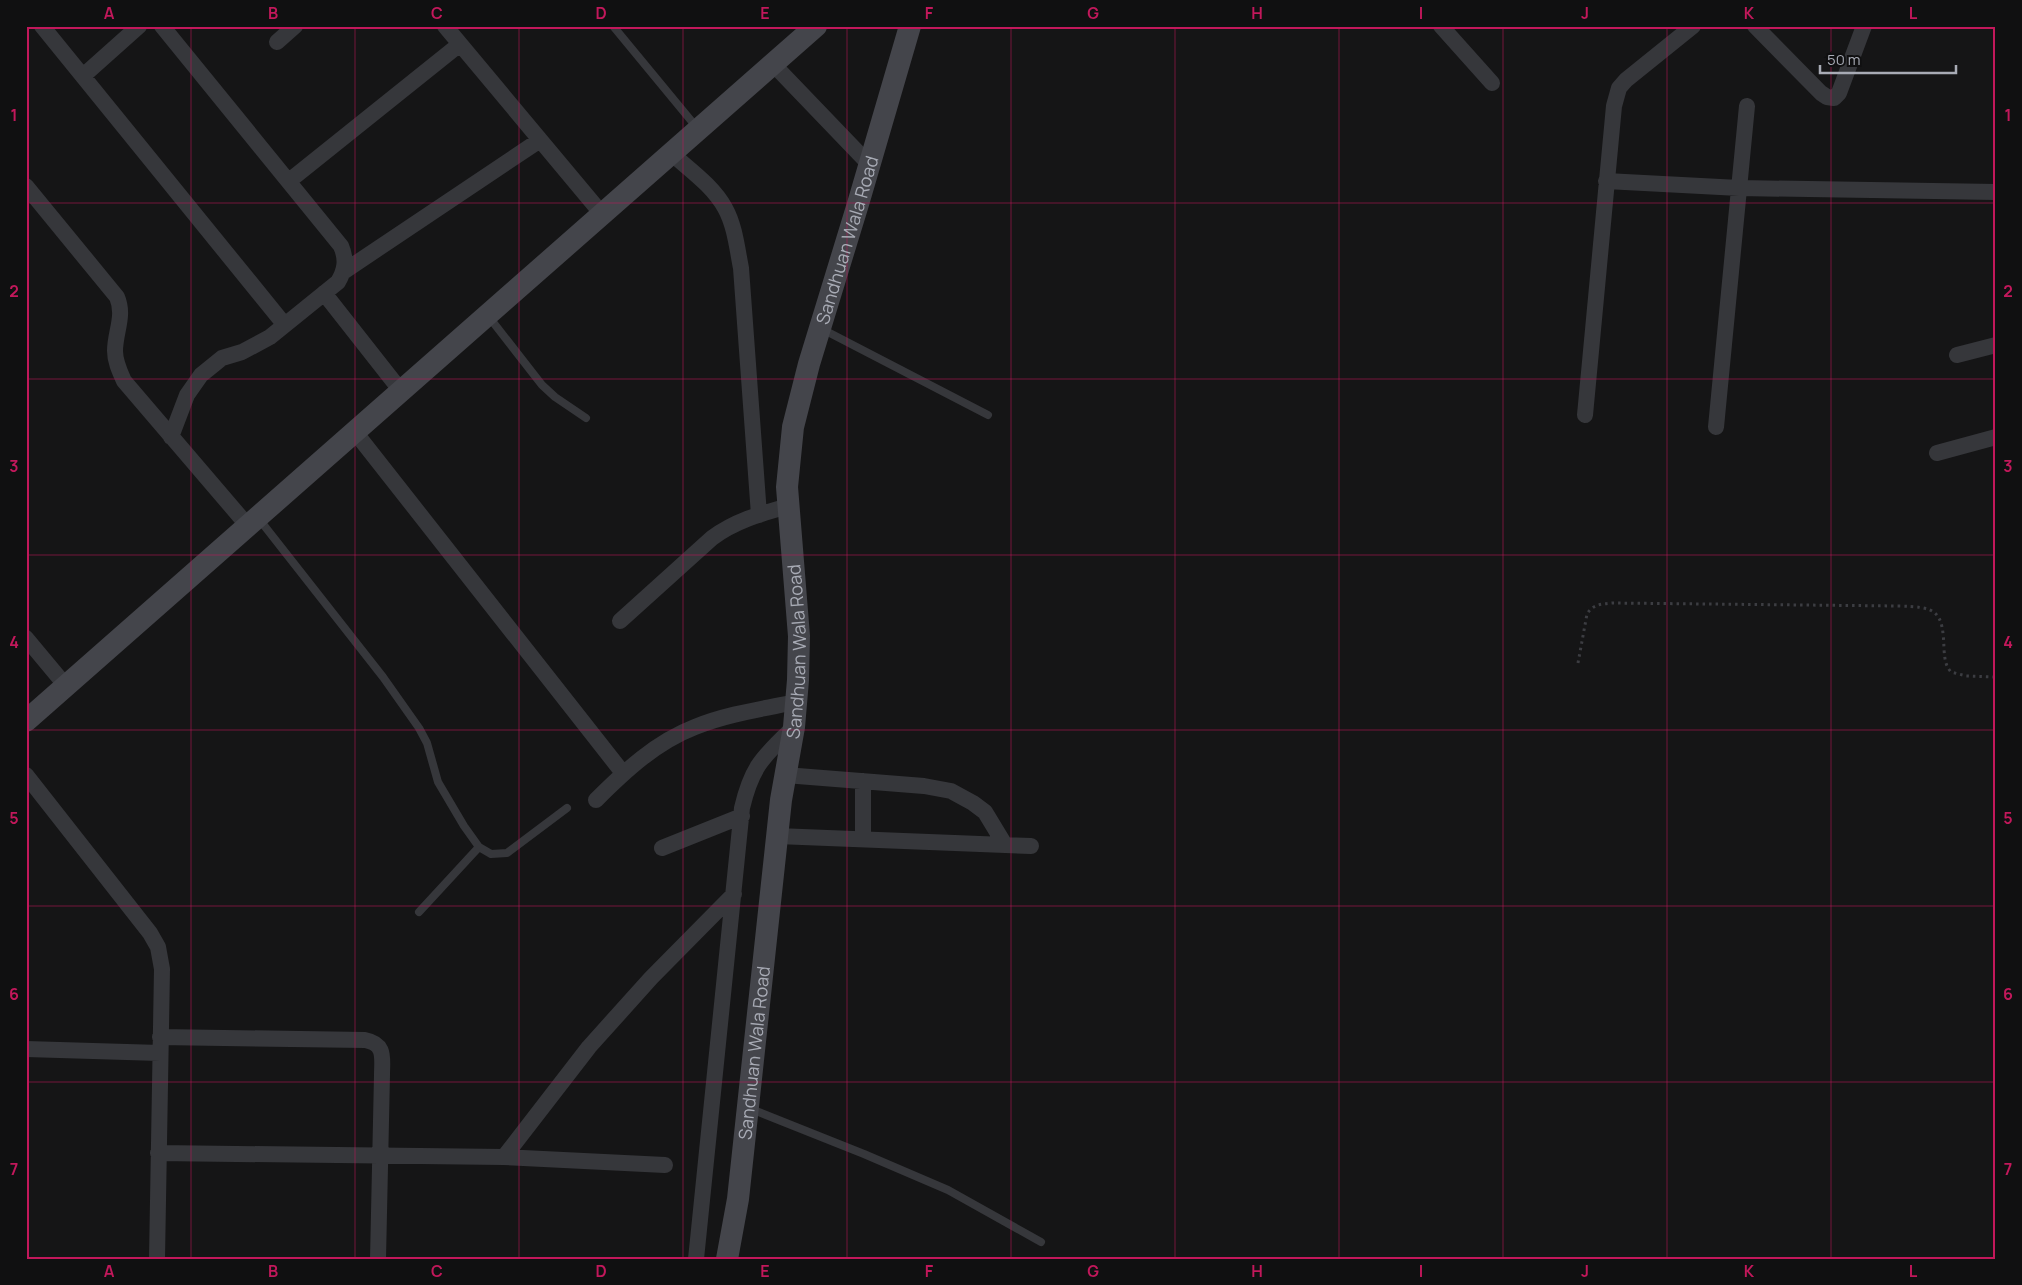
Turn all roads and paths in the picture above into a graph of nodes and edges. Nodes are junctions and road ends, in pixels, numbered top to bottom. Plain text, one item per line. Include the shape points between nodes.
1 (42, 26) edge
2 (139, 26) edge
3 (162, 26) edge
4 (295, 26) edge
5 (445, 26) edge
6 (613, 26) edge
7 (816, 26) edge
8 (910, 26) edge
9 (1441, 26) edge
10 (1693, 26) edge
11 (1755, 26) edge
12 (1864, 26) edge
13 (276, 42) dead end
14 (460, 44) junction
15 (773, 64) junction
16 (83, 76) junction
17 (1492, 83) dead end
18 (1747, 106) dead end
19 (698, 130) junction
20 (540, 140) junction
21 (671, 153) junction
22 (869, 164) junction
23 (288, 181) junction
24 (1606, 181) junction
25 (26, 186) edge
26 (1739, 188) junction
27 (1996, 192) edge
28 (602, 214) junction
29 (343, 272) junction
30 (324, 293) junction
31 (488, 315) junction
32 (284, 324) junction
33 (820, 328) junction
34 (1996, 345) edge
35 (1957, 355) dead end
36 (401, 391) junction
37 (1585, 415) dead end
38 (988, 416) dead end
39 (586, 418) dead end
40 (1716, 427) dead end
41 (354, 432) junction
42 (171, 437) junction
43 (1996, 437) edge
44 (1937, 453) dead end
45 (788, 506) junction
46 (759, 515) junction
47 (253, 522) junction
48 (620, 621) dead end
49 (26, 638) edge
50 (1578, 664) dead end
51 (1996, 677) edge
52 (66, 686) junction
53 (796, 702) junction
54 (26, 721) edge
55 (794, 726) junction
56 (623, 773) junction
57 (26, 775) edge
58 (785, 776) junction
59 (863, 781) junction
60 (596, 800) dead end
61 (567, 808) dead end
62 (742, 816) junction
63 (777, 836) junction
64 (863, 839) junction
65 (1005, 845) junction
66 (1030, 846) dead end
67 (479, 847) junction
68 (662, 848) dead end
69 (734, 894) junction
70 (420, 912) dead end
71 (160, 1045) junction
72 (26, 1049) edge
73 (749, 1108) junction
74 (158, 1153) junction
75 (382, 1156) junction
76 (504, 1157) junction
77 (664, 1164) dead end
78 (1041, 1242) dead end
79 (157, 1259) edge
80 (378, 1259) edge
81 (696, 1259) edge
82 (727, 1259) edge

1 - 16 street
2 - 16 street
3 - 23 street
4 - 13 street
5 - 14 street
6 - 19 lane
7 - 15 street
8 - 22 street, Sandhuan Wala Road
9 - 17 street
10 - 24 street via 1619,88
11 - 12 street via 1821,93 1827,98 1834,98 1839,94
14 - 20 street
14 - 23 street
15 - 19 street
15 - 22 street
16 - 32 street
18 - 26 street
19 - 21 street
20 - 28 street
20 - 29 street
21 - 28 street
21 - 46 street via 725,208 736,236
22 - 33 street, Sandhuan Wala Road
23 - 29 street via 341,246 345,254
24 - 26 street
24 - 37 street
25 - 42 street via 117,298 121,307 115,352 117,365 124,381
26 - 27 street
26 - 40 street
28 - 31 street
29 - 30 street via 338,282
30 - 32 street
30 - 36 street
31 - 36 street
31 - 39 lane via 542,385
32 - 42 street via 256,345 222,358 201,375 187,395
33 - 38 lane
33 - 45 street, Sandhuan Wala Road via 793,427
34 - 35 street
36 - 41 street
41 - 47 street
41 - 56 street
42 - 47 street
43 - 44 street
45 - 46 street
45 - 53 street, Sandhuan Wala Road via 799,636
46 - 48 street via 726,528 712,538
47 - 52 street
47 - 67 lane via 383,677 419,728 427,742 438,782
49 - 52 street
50 - 51 path via 1587,614 1598,604 1908,606 1929,609 1939,617 1945,661 1951,672
52 - 54 street
53 - 55 street, Sandhuan Wala Road
53 - 56 street via 728,716 694,727 663,743
55 - 58 street, Sandhuan Wala Road
55 - 62 street via 761,759 746,790
56 - 60 street
57 - 71 street via 158,947 162,969
58 - 59 street
58 - 63 street, Sandhuan Wala Road
59 - 64 street
59 - 65 street via 951,791 985,812
61 - 67 lane via 507,853 491,854
62 - 68 street
62 - 69 street
63 - 64 street
63 - 73 street, Sandhuan Wala Road
64 - 65 street
65 - 66 street
67 - 70 lane
69 - 76 street via 589,1047
69 - 81 street
71 - 72 street
71 - 74 street
71 - 75 street via 374,1042 382,1055
73 - 78 lane via 948,1190
73 - 82 street, Sandhuan Wala Road
74 - 75 street
74 - 79 street
75 - 76 street
75 - 80 street
76 - 77 street

